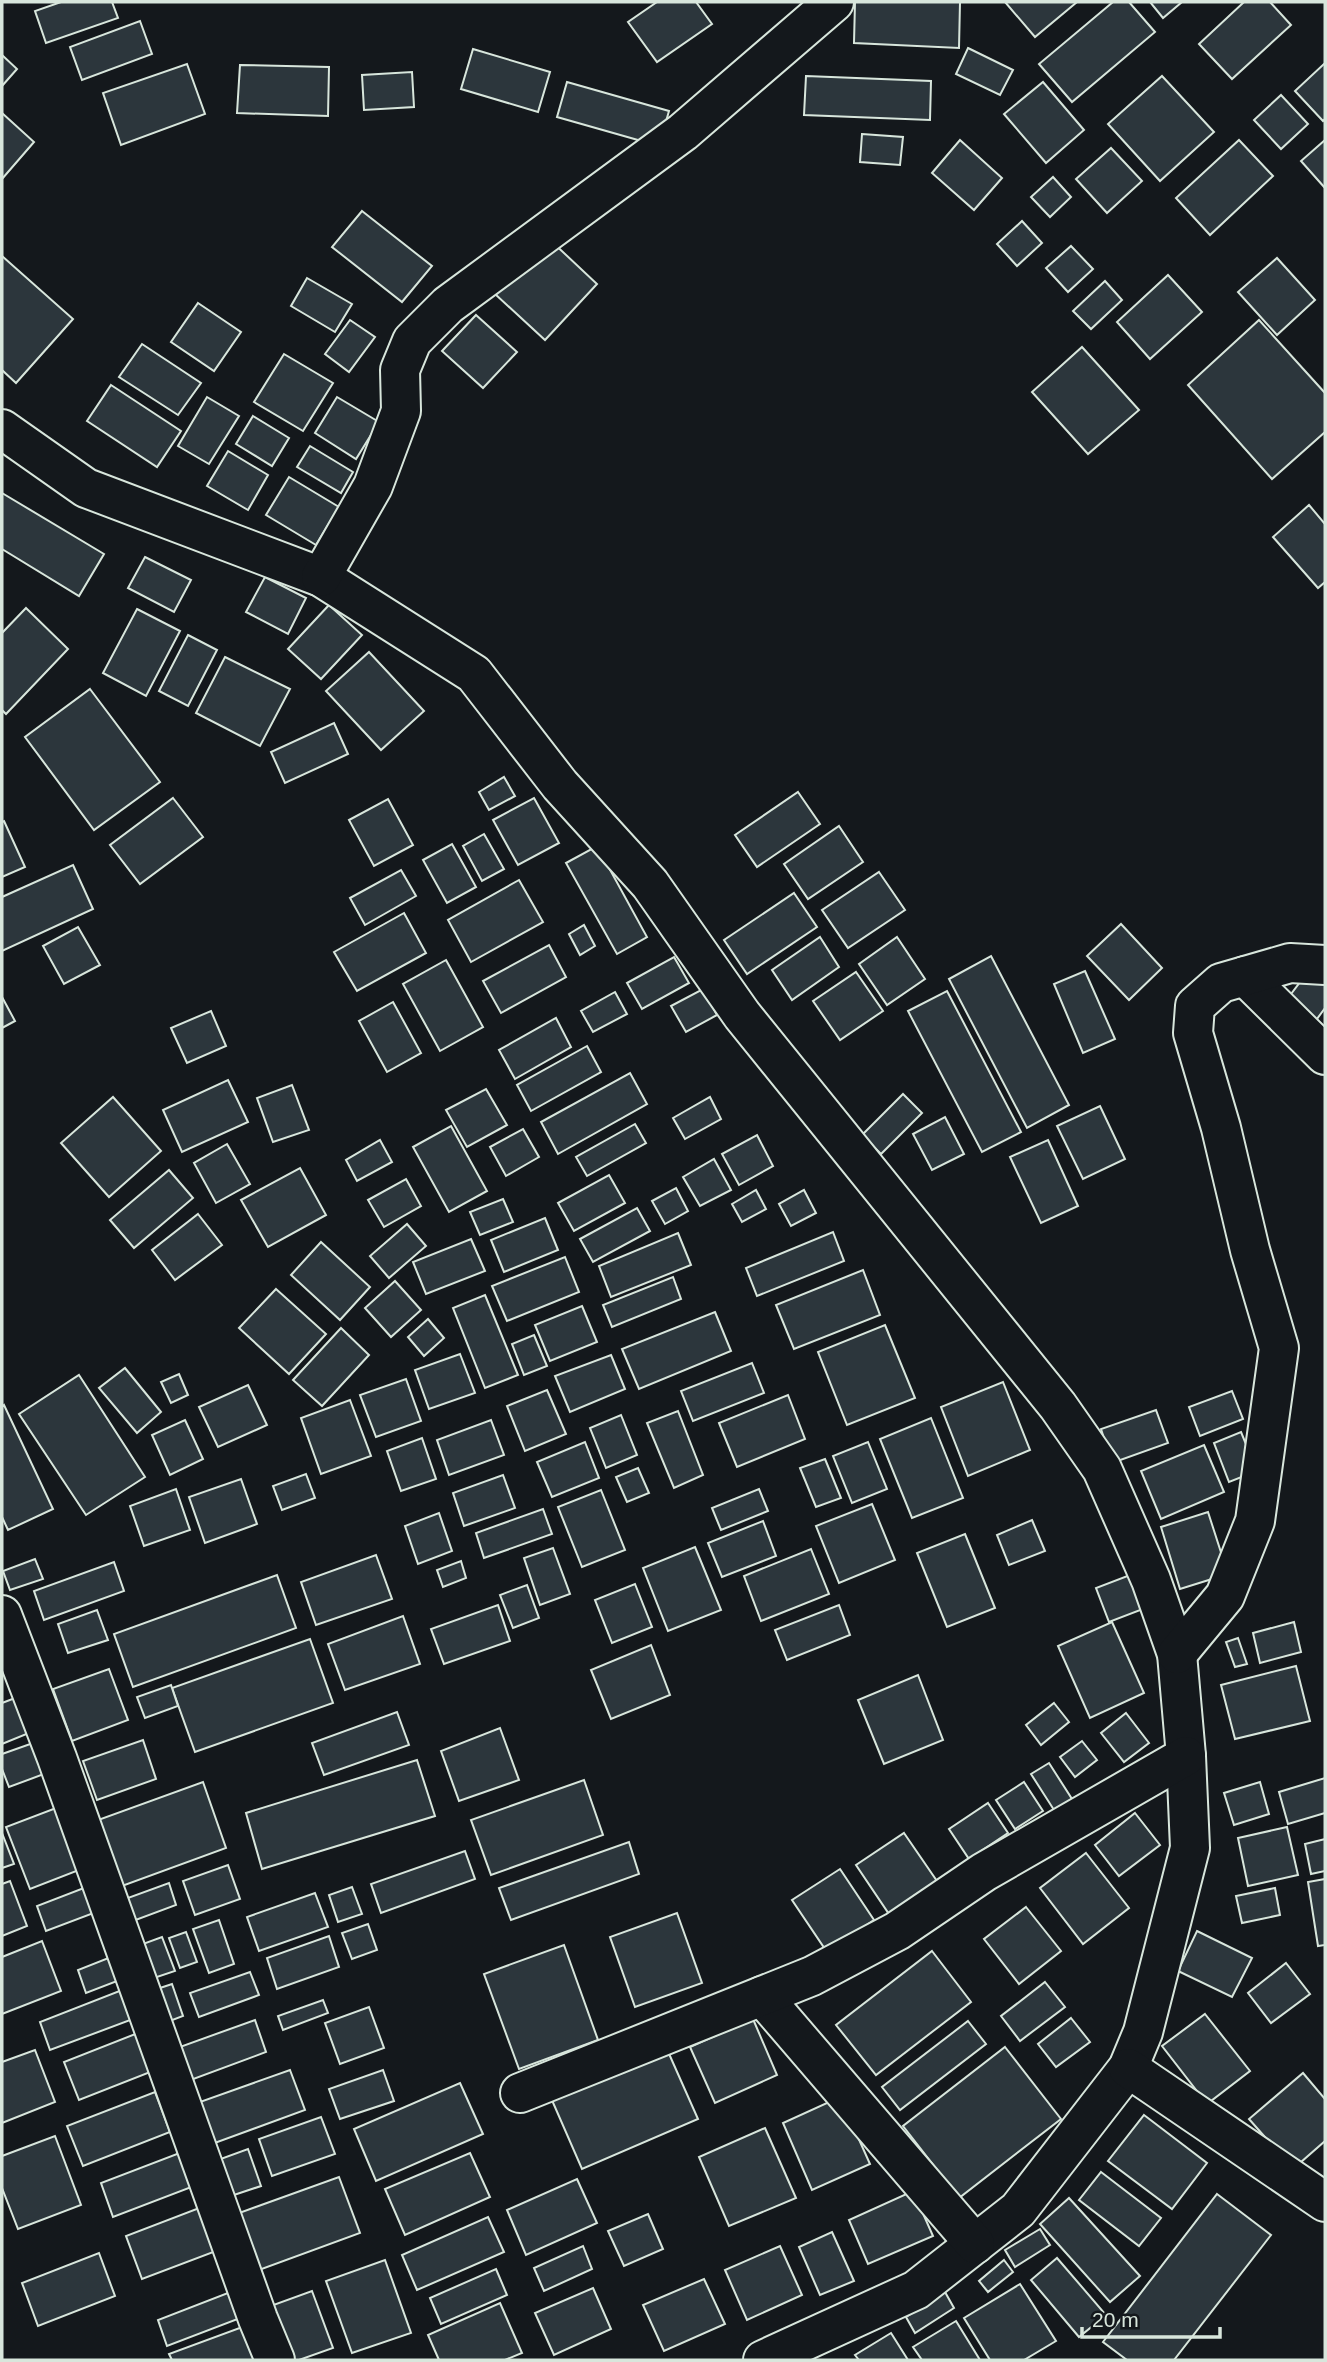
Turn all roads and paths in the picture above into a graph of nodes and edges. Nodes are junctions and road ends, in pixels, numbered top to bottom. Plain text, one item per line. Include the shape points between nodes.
1 (834, 2) edge
2 (2, 429) edge
3 (321, 577) junction
4 (1325, 965) edge
5 (1245, 976) junction
6 (1325, 1055) edge
7 (2, 1615) edge
8 (1177, 1654) junction
9 (1186, 1756) junction
10 (762, 1996) junction
11 (1128, 2068) junction
12 (520, 2093) dead end
13 (1325, 2202) edge
14 (975, 2244) junction
15 (275, 2360) edge
16 (763, 2360) edge

1 - 3 street via 683,132 448,305 412,341 400,370 401,411 373,486
2 - 3 street via 86,488
3 - 8 street via 474,674 560,785 650,884 743,1015 1058,1406 1102,1469 1151,1580
4 - 5 street via 1290,963
5 - 6 street
5 - 8 street via 1221,983 1195,1006 1193,1033 1279,1349 1255,1521 1225,1596
7 - 15 street
8 - 9 street
9 - 10 street via 984,1872 897,1931 813,1976
9 - 11 street via 1190,1848 1143,2032
10 - 12 street
10 - 14 street
11 - 13 street
11 - 14 street via 1018,2210
14 - 16 street via 916,2290

